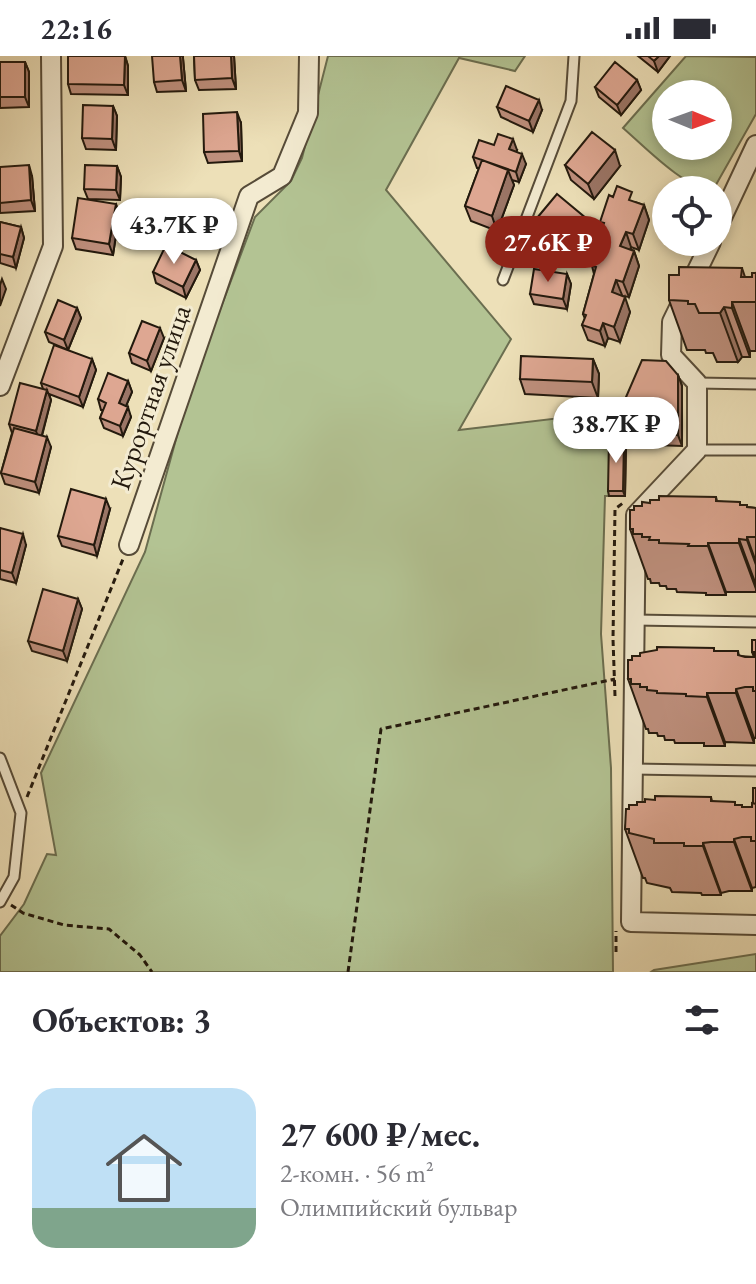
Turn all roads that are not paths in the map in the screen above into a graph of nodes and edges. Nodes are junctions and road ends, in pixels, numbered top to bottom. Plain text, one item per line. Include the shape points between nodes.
1 (51, 56) edge
2 (309, 56) edge
3 (574, 56) edge
4 (756, 145) edge
5 (732, 196) edge
6 (707, 256) edge
7 (503, 280) dead end
8 (697, 383) junction
9 (756, 384) edge
10 (0, 386) edge
11 (697, 450) junction
12 (756, 450) edge
13 (129, 545) road end
14 (635, 620) junction
15 (756, 622) edge
16 (0, 758) edge
17 (633, 769) junction
18 (756, 771) edge
19 (1, 901) edge
20 (756, 925) edge

1 - 10 street via 53,246
2 - 13 street, Курортная улица via 308,113 282,176 249,196
3 - 7 lane via 571,101
4 - 5 street
6 - 8 street via 701,280 672,322 671,355
8 - 9 lane
8 - 11 street
11 - 12 lane
11 - 14 street via 644,515
14 - 15 lane
14 - 17 street via 642,668
16 - 19 lane via 21,813 14,877
17 - 18 lane
17 - 20 street via 640,818 631,922

